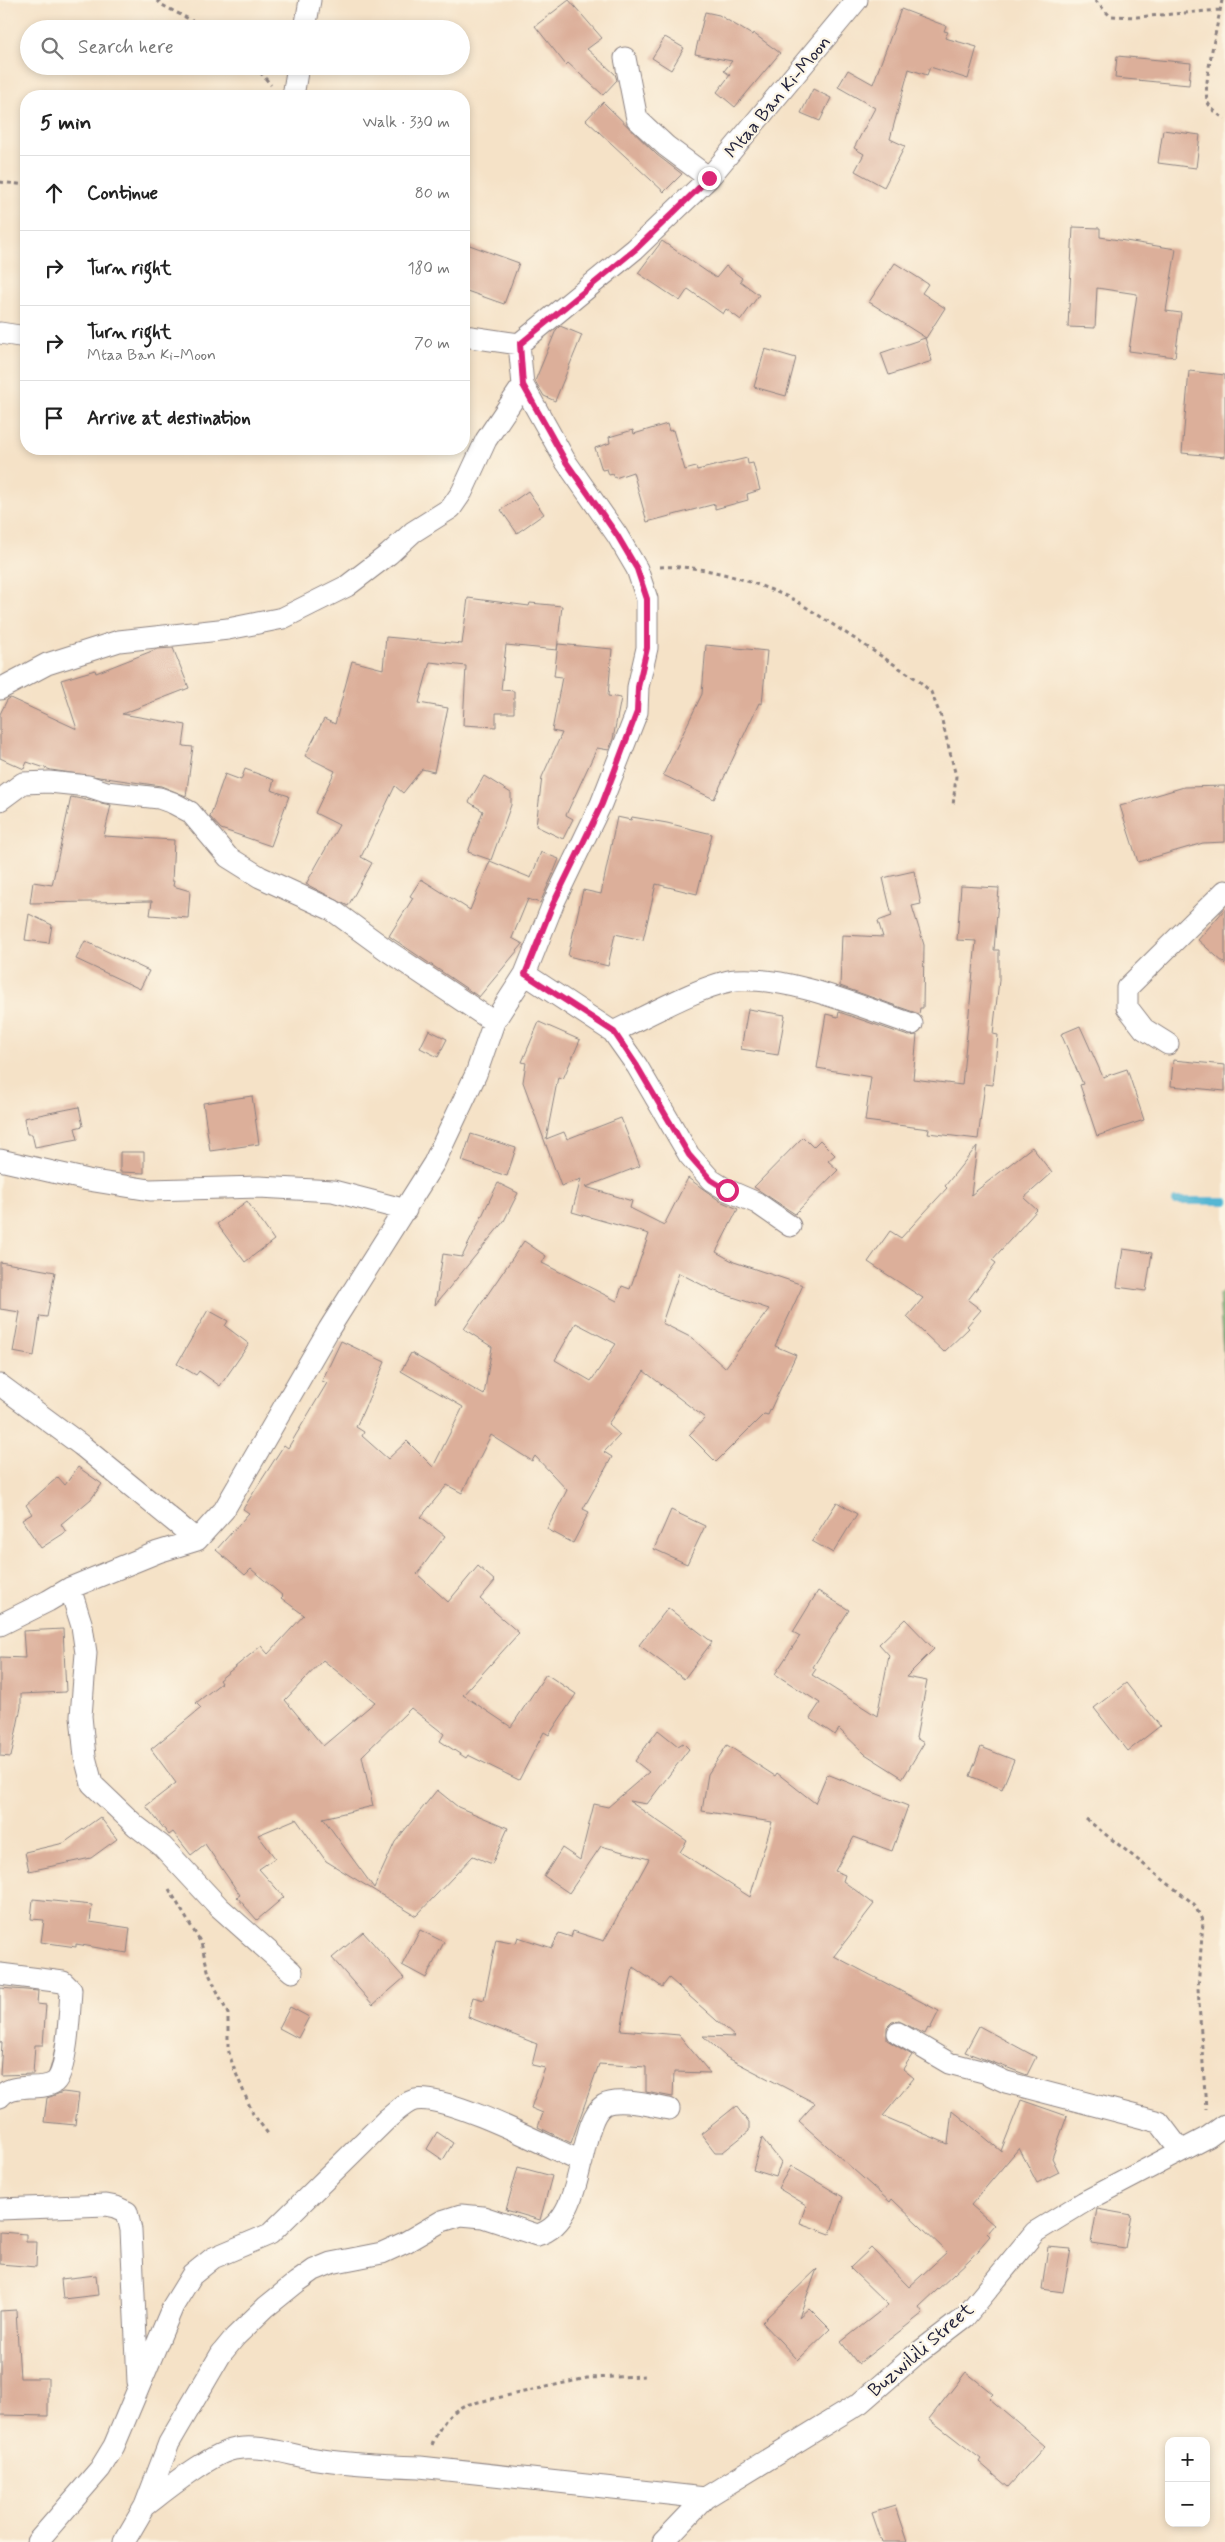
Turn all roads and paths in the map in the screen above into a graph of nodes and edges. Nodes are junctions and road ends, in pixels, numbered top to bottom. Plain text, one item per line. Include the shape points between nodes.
1 (157, 0) edge
2 (310, 0) edge
3 (857, 0) edge
4 (1095, 0) edge
5 (1222, 0) edge
6 (1220, 10) junction
7 (190, 20) edge
8 (307, 20) edge
9 (625, 58) dead end
10 (263, 75) edge
11 (296, 75) edge
12 (272, 87) dead end
13 (294, 90) edge
14 (1225, 119) edge
15 (709, 178) junction
16 (0, 182) edge
17 (20, 184) edge
18 (0, 333) edge
19 (20, 336) edge
20 (470, 337) edge
21 (520, 347) junction
22 (523, 385) junction
23 (637, 569) junction
24 (0, 689) edge
25 (0, 800) edge
26 (953, 806) dead end
27 (1225, 891) edge
28 (525, 974) junction
29 (494, 1022) junction
30 (912, 1024) dead end
31 (614, 1032) junction
32 (1168, 1044) dead end
33 (0, 1160) edge
34 (406, 1210) junction
35 (790, 1226) dead end
36 (0, 1385) edge
37 (197, 1540) junction
38 (70, 1588) junction
39 (0, 1625) edge
40 (1086, 1819) dead end
41 (162, 1846) junction
42 (292, 1972) dead end
43 (0, 1974) edge
44 (898, 2033) dead end
45 (0, 2097) edge
46 (668, 2109) dead end
47 (1217, 2131) edge
48 (269, 2135) dead end
49 (1181, 2151) junction
50 (582, 2162) junction
51 (0, 2209) edge
52 (645, 2376) dead end
53 (138, 2388) junction
54 (420, 2467) junction
55 (704, 2498) junction
56 (145, 2506) junction
57 (37, 2542) edge
58 (124, 2542) edge
59 (663, 2542) edge

1 - 7 path
2 - 8 street
3 - 15 street, Mtaa Ban Ki-Moon
4 - 6 path via 1110,16
5 - 6 path
6 - 14 path via 1206,84 1207,102
9 - 15 street via 637,119 666,146
10 - 12 path
11 - 13 street
15 - 21 street, Mtaa Ban Ki-Moon via 636,249
16 - 17 path
18 - 19 street
20 - 21 street
21 - 22 street
22 - 23 street via 566,462
22 - 24 street via 486,440 451,508 412,532 347,586 283,618 228,629 119,641 47,664
23 - 26 path via 673,566 701,570 778,593 795,600 918,680 931,692 941,717 956,776
23 - 28 street via 647,599 647,648 638,687 637,712 602,804 553,904
25 - 29 street via 23,783 49,782 88,786 174,803 190,812 228,857 260,877 332,910
27 - 32 street via 1127,988 1127,1007 1144,1029
28 - 29 street
28 - 31 street
29 - 34 street via 476,1074 434,1163
30 - 31 street via 773,981 735,980 701,991
31 - 35 street via 700,1168 719,1185 758,1203
33 - 34 street via 150,1190 259,1187 333,1191
34 - 37 street via 339,1313 224,1510
36 - 37 street via 81,1445
37 - 38 street via 158,1552
38 - 39 street
38 - 41 street via 82,1626 86,1653 81,1716 85,1757 92,1784
40 - 47 path via 1194,1904 1203,1922 1198,1988
41 - 42 street via 219,1907
41 - 48 path via 170,1892 201,1943 209,1974 228,2014 228,2049 233,2066 253,2114
43 - 45 street via 63,1982 71,1990 66,2049 56,2081 46,2086 15,2088
44 - 49 street via 949,2063 984,2072 1006,2082 1159,2122
46 - 50 street via 628,2102 605,2105 591,2128
47 - 49 street, Buzwilili Street
49 - 55 street, Buzwilili Street via 1035,2232 965,2317 860,2403
50 - 53 street via 451,2104 415,2100 386,2119 270,2234 213,2258 192,2275 173,2306
50 - 56 street via 566,2209 546,2233 537,2235 483,2217 462,2215 442,2221 382,2253 331,2262 297,2282 266,2307 221,2354 169,2443
51 - 53 street via 106,2205 127,2212 131,2230
52 - 54 path via 587,2378 465,2405 452,2411 442,2422
53 - 57 street via 114,2446 100,2469
54 - 55 street
54 - 56 street via 377,2466 268,2450 234,2449 181,2478
55 - 59 street, Buzwilili Street
56 - 58 street

